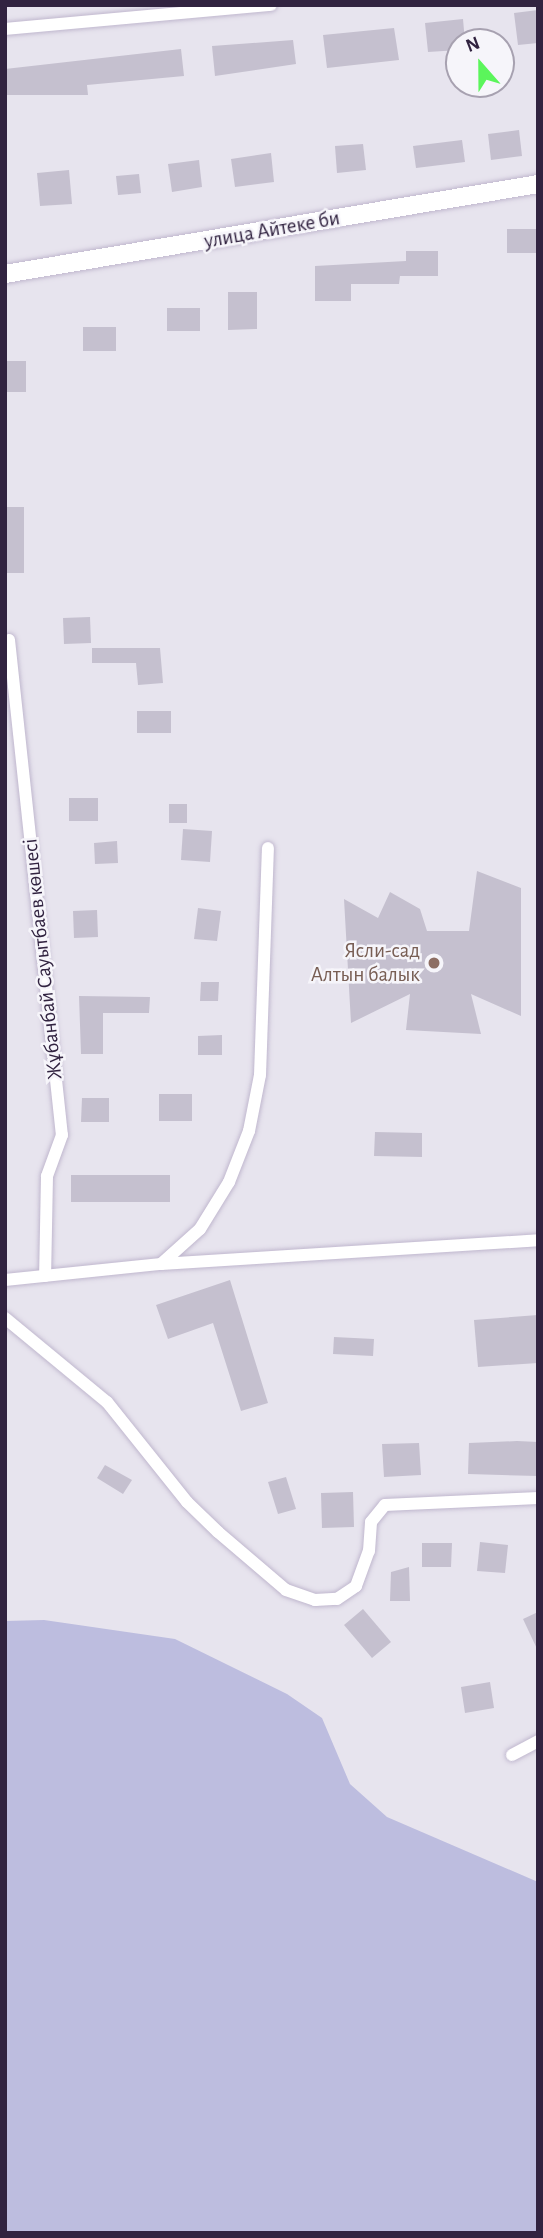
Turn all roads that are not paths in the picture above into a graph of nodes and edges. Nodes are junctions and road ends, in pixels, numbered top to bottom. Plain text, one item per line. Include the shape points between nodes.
1 (271, 5) edge
2 (5, 29) edge
3 (538, 184) edge
4 (5, 274) edge
5 (9, 640) dead end
6 (268, 848) dead end
7 (538, 1240) edge
8 (161, 1264) junction
9 (45, 1276) junction
10 (5, 1280) edge
11 (5, 1318) edge
12 (538, 1498) edge
13 (538, 1741) edge
14 (512, 1755) dead end

1 - 2 street
3 - 4 street, улица Айтеке би
5 - 9 street, Жұбанбай Сауытбаев көшесі via 62,1135 47,1176
6 - 8 street via 260,1075 249,1131 229,1182 200,1229
7 - 8 street
8 - 9 street
9 - 10 street
11 - 12 street via 107,1402 187,1502 257,1567 286,1590 315,1600 337,1599 356,1586 369,1550 370,1522 385,1505
13 - 14 street

